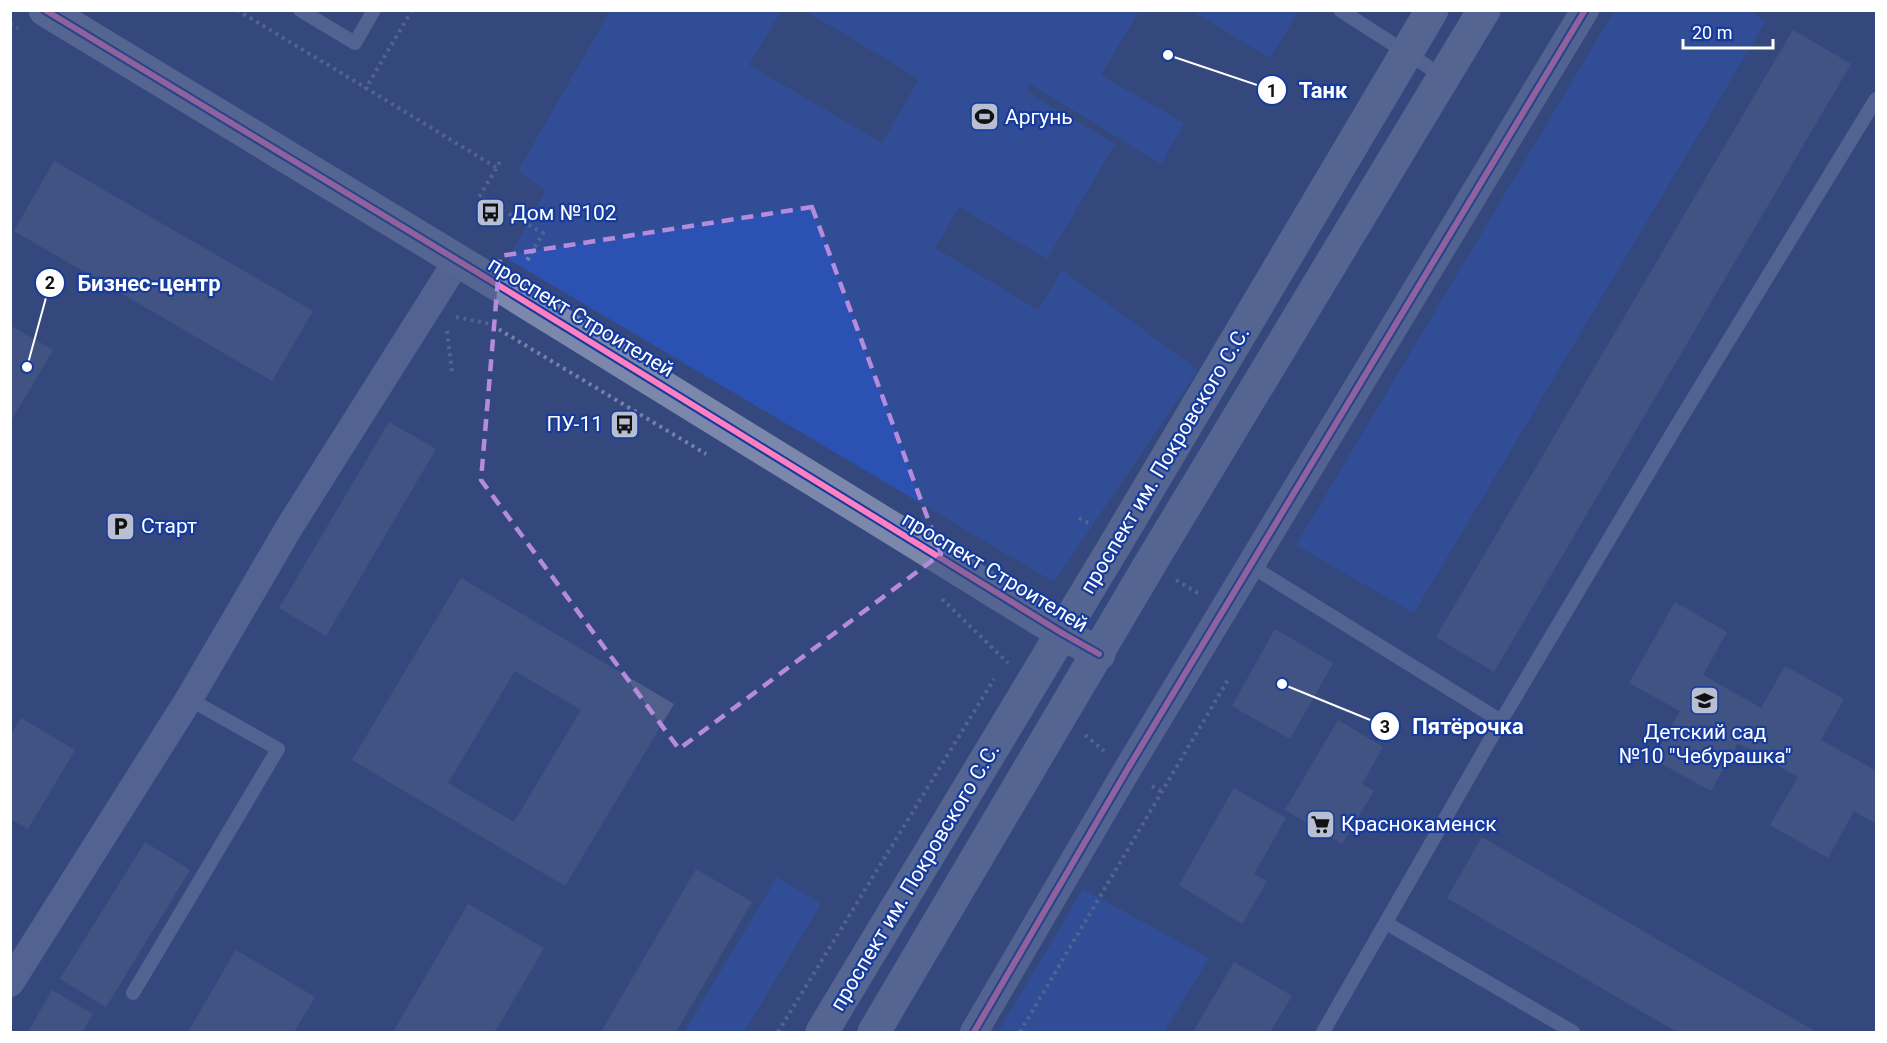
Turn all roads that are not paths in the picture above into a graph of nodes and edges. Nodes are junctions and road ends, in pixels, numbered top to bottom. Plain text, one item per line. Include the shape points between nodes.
1 (45, 10) edge
2 (300, 10) edge
3 (374, 10) edge
4 (1340, 10) edge
5 (1432, 10) edge
6 (1484, 10) edge
7 (1585, 10) edge
8 (1406, 52) junction
9 (1444, 77) junction
10 (1876, 99) edge
11 (457, 261) junction
12 (1251, 566) junction
13 (1062, 633) junction
14 (1099, 654) junction
15 (189, 699) junction
16 (1501, 721) junction
17 (1386, 923) junction
18 (12, 980) edge
19 (133, 993) dead end
20 (822, 1032) edge
21 (874, 1032) edge
22 (975, 1032) edge
23 (1323, 1032) edge
24 (1573, 1032) edge

1 - 11 main road, проспект Строителей
2 - 3 lane via 355,43
4 - 8 lane
5 - 8 main road, проспект им. Покровского С.С.
6 - 9 main road, проспект им. Покровского С.С.
7 - 12 street
8 - 9 lane
8 - 13 main road, проспект им. Покровского С.С.
9 - 14 main road, проспект им. Покровского С.С.
10 - 16 lane
11 - 13 main road, проспект Строителей
11 - 15 street via 290,526
12 - 16 lane
12 - 22 street
13 - 14 main road, проспект Строителей
13 - 20 main road, проспект им. Покровского С.С.
14 - 21 main road, проспект им. Покровского С.С.
15 - 18 street
15 - 19 lane via 278,749
16 - 17 lane
17 - 23 lane
17 - 24 lane

